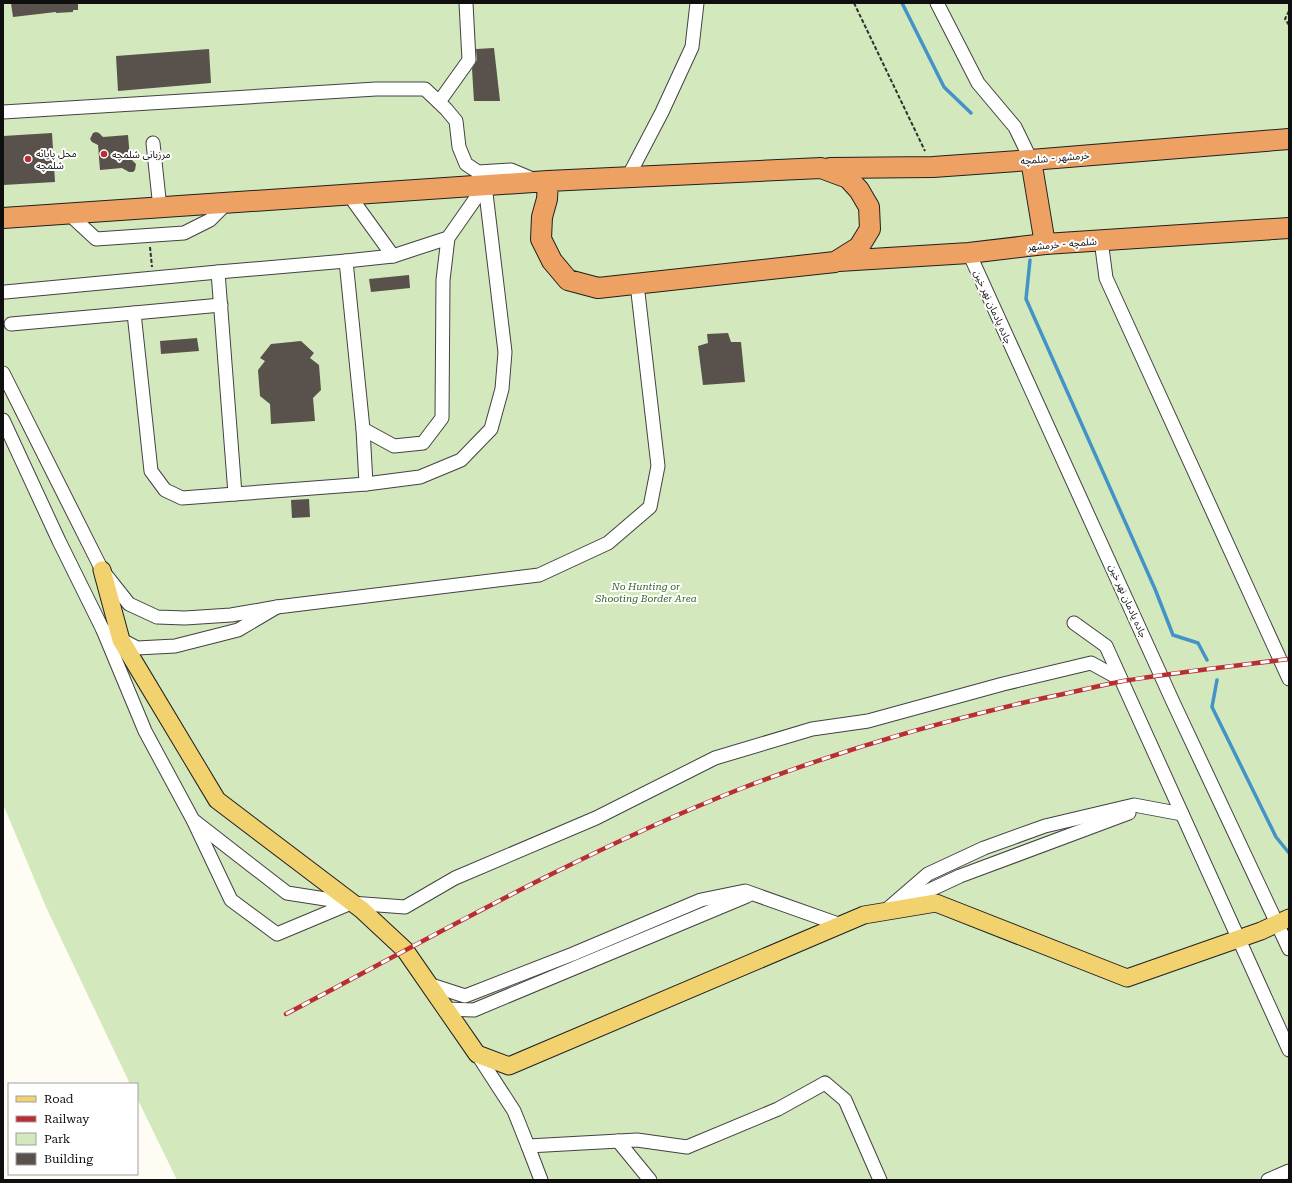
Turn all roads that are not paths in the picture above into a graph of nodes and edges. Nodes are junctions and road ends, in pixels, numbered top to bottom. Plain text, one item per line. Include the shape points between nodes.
1 (466, 3) edge
2 (697, 3) edge
3 (937, 3) edge
4 (439, 102) junction
5 (3, 112) edge
6 (1289, 139) edge
7 (153, 143) dead end
8 (1031, 160) junction
9 (821, 168) junction
10 (628, 177) junction
11 (543, 181) junction
12 (485, 185) junction
13 (349, 195) junction
14 (227, 203) junction
15 (160, 208) junction
16 (69, 214) junction
17 (3, 218) edge
18 (1289, 228) edge
19 (448, 238) junction
20 (1101, 240) junction
21 (1045, 244) junction
22 (969, 253) junction
23 (393, 256) junction
24 (346, 261) junction
25 (835, 262) junction
26 (218, 272) junction
27 (637, 284) junction
28 (5, 292) dead end
29 (221, 305) junction
30 (134, 312) junction
31 (11, 324) dead end
32 (3, 373) edge
33 (3, 420) edge
34 (363, 429) junction
35 (366, 484) junction
36 (235, 494) junction
37 (102, 570) junction
38 (277, 607) junction
39 (1074, 623) dead end
40 (103, 630) junction
41 (122, 640) junction
42 (1120, 679) junction
43 (1289, 679) edge
44 (1146, 807) junction
45 (1182, 814) junction
46 (193, 820) junction
47 (753, 894) junction
48 (351, 902) junction
49 (884, 912) junction
50 (1285, 922) edge
51 (841, 925) junction
52 (1239, 938) junction
53 (1289, 949) edge
54 (428, 984) junction
55 (445, 1009) junction
56 (1289, 1050) edge
57 (478, 1054) junction
58 (618, 1141) junction
59 (528, 1146) junction
60 (1289, 1171) edge
61 (540, 1180) edge
62 (650, 1180) edge
63 (880, 1180) edge
64 (1268, 1180) edge

1 - 4 street via 469,60
2 - 10 street via 692,47
3 - 8 street via 978,83 1015,127
4 - 5 street via 425,89 376,88
4 - 11 street via 456,120 459,147 466,164 478,172 511,170
6 - 8 highway, خرمشهر - شلمچه
7 - 15 street
8 - 9 highway, خرمشهر - شلمچه via 933,167
8 - 21 highway
9 - 10 highway, خرمشهر - شلمچه
9 - 25 highway via 848,178 869,207 870,229 859,247
10 - 11 highway, خرمشهر - شلمچه
11 - 12 highway, خرمشهر - شلمچه
11 - 27 highway, شلمچه - خرمشهر via 547,200 542,217 541,239 552,261 568,280 598,288
12 - 13 highway, خرمشهر - شلمچه
12 - 19 street
12 - 35 street via 505,352 502,389 491,429 461,460 420,477
13 - 14 highway, خرمشهر - شلمچه
13 - 23 street
14 - 15 highway, خرمشهر - شلمچه
14 - 16 street via 210,220 184,233 96,239
15 - 16 highway, خرمشهر - شلمچه
16 - 17 highway, خرمشهر - شلمچه
18 - 20 highway, شلمچه - خرمشهر
19 - 23 street
19 - 34 street via 443,280 442,418 423,443 394,446
20 - 21 highway, شلمچه - خرمشهر
20 - 43 street via 1106,278
21 - 22 highway, شلمچه - خرمشهر
22 - 25 highway, شلمچه - خرمشهر
22 - 50 street, جاده یادمان نهر خین via 1170,695
23 - 24 street
24 - 26 street
24 - 34 street
25 - 27 highway, شلمچه - خرمشهر
26 - 28 street
26 - 29 street
27 - 38 street via 658,466 650,507 608,543 539,575
29 - 30 street
29 - 36 street
30 - 31 street
30 - 36 street via 151,471 165,490 182,498
32 - 37 street
33 - 40 street
34 - 35 street
35 - 36 street
37 - 38 street via 128,604 157,617 223,615
37 - 41 main road
38 - 41 street via 238,630 175,646 137,648
39 - 42 street via 1106,646
40 - 41 street
40 - 46 street via 145,730
41 - 48 main road via 218,800
42 - 45 street
42 - 48 street via 1091,663 868,721 812,729 715,758 596,818 454,878 405,906
44 - 45 street
44 - 49 street via 960,876
44 - 49 street via 1134,805 1044,826 984,848 928,874
45 - 52 street
46 - 48 street via 287,893
46 - 48 street via 231,900 277,934
47 - 51 street
47 - 54 street via 745,891 701,900 465,996
47 - 55 street via 474,1010
48 - 54 main road via 405,950
49 - 51 main road via 864,915
49 - 52 main road via 936,903 1126,978
50 - 52 main road
50 - 53 street, جاده یادمان نهر خین
51 - 57 main road via 509,1066
52 - 56 street
54 - 55 main road
55 - 57 main road
57 - 59 street via 514,1111
58 - 59 street
58 - 62 street
58 - 63 street via 636,1140 687,1147 778,1108 825,1083 845,1100
59 - 61 street
60 - 64 street

